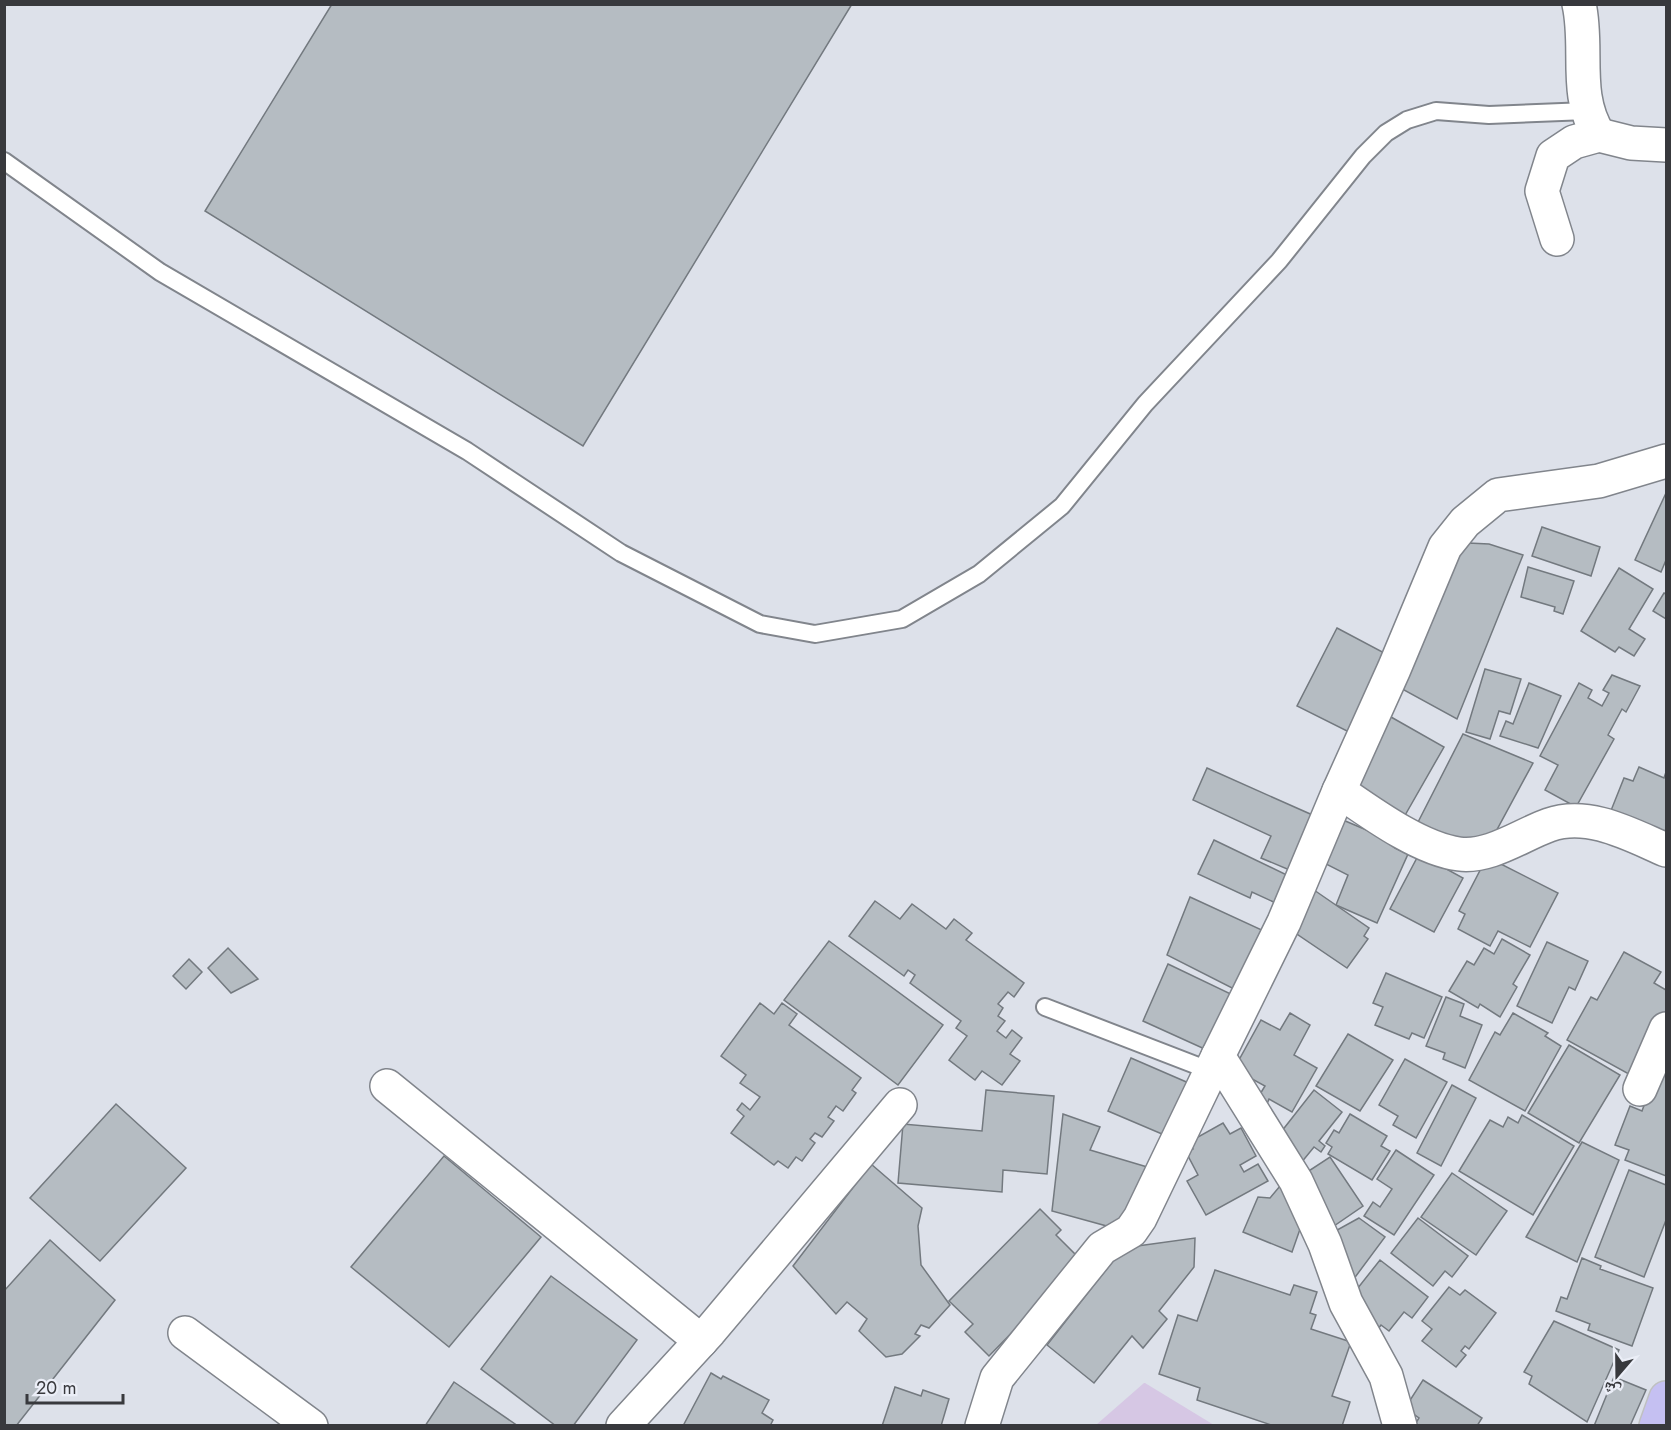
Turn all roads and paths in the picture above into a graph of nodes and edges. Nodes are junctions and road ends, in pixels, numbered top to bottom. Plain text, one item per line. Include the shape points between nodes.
1 (1579, 4) edge
2 (1593, 123) junction
3 (1666, 145) edge
4 (4, 161) edge
5 (1557, 239) dead end
6 (1666, 461) edge
7 (1339, 791) junction
8 (1666, 850) edge
9 (1045, 1007) dead end
10 (1666, 1029) edge
11 (1215, 1064) junction
12 (387, 1086) dead end
13 (1640, 1089) dead end
14 (900, 1105) dead end
15 (185, 1333) dead end
16 (701, 1341) junction
17 (1666, 1398) edge
18 (311, 1425) edge
19 (623, 1425) edge
20 (982, 1425) edge
21 (1400, 1425) edge
22 (1656, 1425) edge

1 - 2 street via 1582,80
2 - 3 street via 1631,143
2 - 4 lane via 1436,111 1407,120 1386,133 1279,261 1145,404 1062,506 979,574 902,620 815,633 760,624 621,553 467,451 160,272
2 - 5 street via 1553,156 1542,191
6 - 7 street via 1599,481 1497,495 1465,522 1445,547
7 - 8 street via 1434,848 1460,854 1503,846 1552,824 1583,820 1615,828
7 - 11 street via 1284,922
9 - 11 lane
10 - 13 street
11 - 20 street via 1140,1218 1131,1231 1102,1248 997,1378
11 - 21 street via 1296,1181 1346,1303 1386,1376
12 - 16 street
14 - 16 street
15 - 18 street
16 - 19 street
17 - 22 highway

